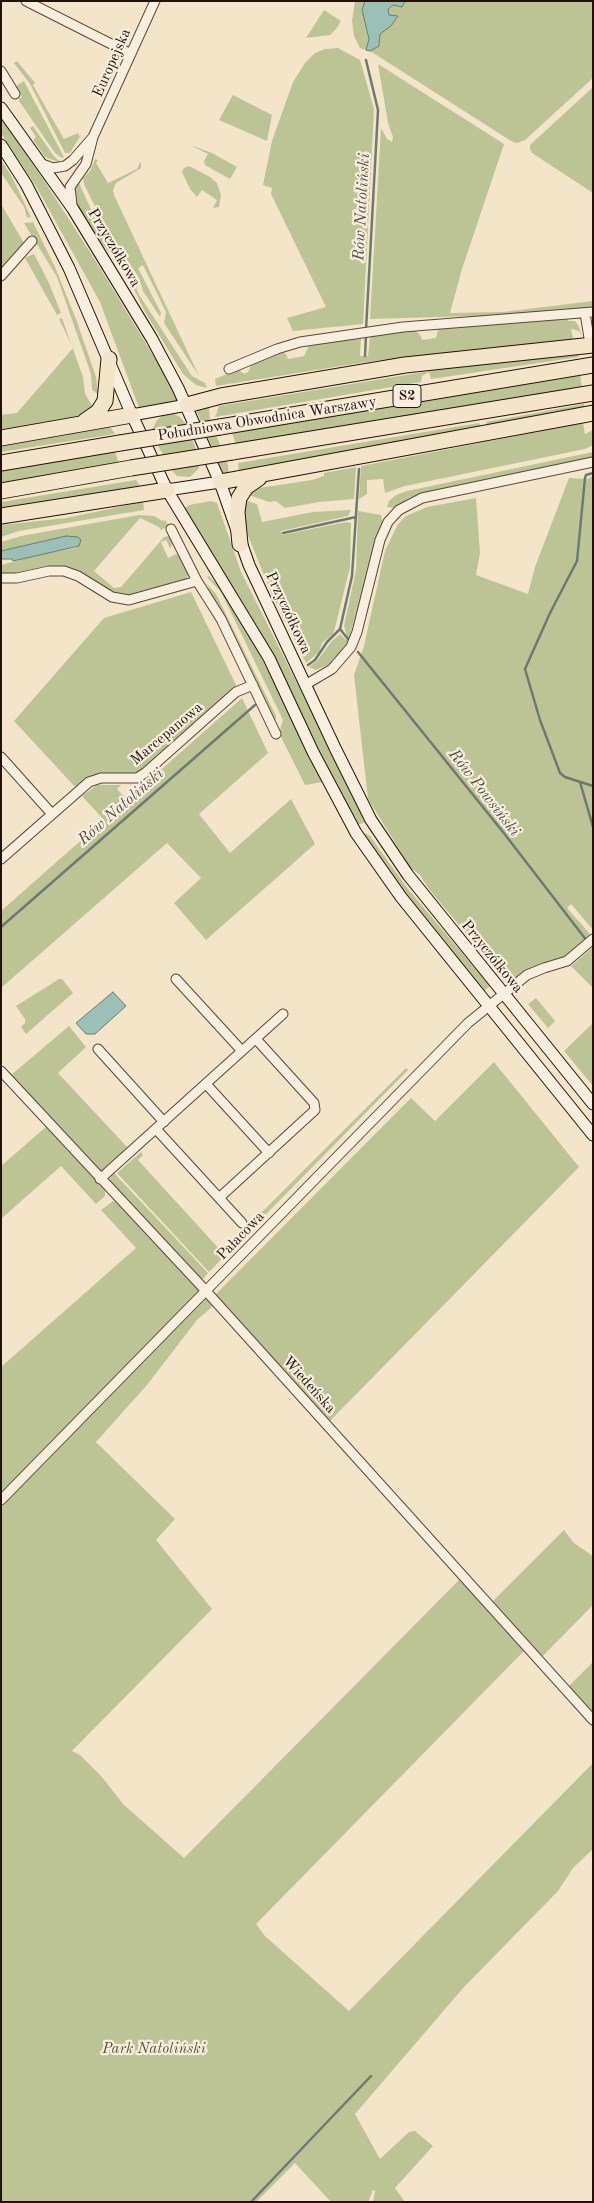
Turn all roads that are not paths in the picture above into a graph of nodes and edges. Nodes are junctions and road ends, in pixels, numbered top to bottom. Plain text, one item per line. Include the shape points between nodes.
1 (26, 1) edge
2 (155, 1) edge
3 (131, 54) junction
4 (1, 70) edge
5 (15, 94) dead end
6 (1, 108) edge
7 (93, 137) junction
8 (1, 146) edge
9 (42, 164) junction
10 (73, 209) junction
11 (32, 241) dead end
12 (1, 276) edge
13 (589, 313) edge
14 (591, 342) edge
15 (109, 359) junction
16 (593, 365) edge
17 (229, 369) dead end
18 (593, 393) edge
19 (187, 405) junction
20 (593, 413) edge
21 (132, 415) junction
22 (83, 423) junction
23 (1, 438) edge
24 (593, 462) edge
25 (1, 463) edge
26 (263, 476) junction
27 (220, 482) junction
28 (1, 490) edge
29 (167, 490) junction
30 (1, 516) edge
31 (171, 529) dead end
32 (240, 544) junction
33 (1, 578) edge
34 (197, 581) junction
35 (252, 685) junction
36 (305, 685) junction
37 (276, 734) dead end
38 (1, 757) edge
39 (52, 814) junction
40 (356, 832) junction
41 (382, 837) junction
42 (1, 858) edge
43 (593, 939) edge
44 (176, 978) dead end
45 (503, 994) junction
46 (488, 1006) junction
47 (283, 1014) dead end
48 (256, 1039) junction
49 (98, 1048) dead end
50 (242, 1051) junction
51 (1, 1071) edge
52 (206, 1084) junction
53 (593, 1104) edge
54 (164, 1122) junction
55 (156, 1129) junction
56 (593, 1135) edge
57 (269, 1153) junction
58 (100, 1179) junction
59 (219, 1198) junction
60 (242, 1223) dead end
61 (206, 1291) junction
62 (1, 1500) edge
63 (593, 1720) edge

1 - 3 street
2 - 3 street, Europejska
3 - 7 street, Europejska
4 - 5 street
6 - 9 main road, Przyczółkowa
7 - 9 street, Europejska via 65,166 53,168
7 - 10 street, Europejska via 86,164 70,187
8 - 15 main road via 26,184 55,239
9 - 10 main road, Przyczółkowa
10 - 19 main road, Przyczółkowa via 152,339
11 - 12 street
13 - 14 street
13 - 17 street via 403,327 300,342
14 - 19 highway via 405,365 221,396
15 - 21 main road
15 - 22 highway via 102,406
16 - 25 highway, Południowa Obwodnica Warszawy / S2, bridge
18 - 28 highway, Południowa Obwodnica Warszawy / S2, bridge
19 - 21 main road
19 - 27 main road, Przyczółkowa
20 - 26 highway
21 - 22 highway
21 - 29 main road
22 - 23 highway
24 - 36 street via 422,498 399,510 388,522 380,540 351,647 332,669
26 - 27 highway
26 - 32 highway via 246,487 239,498
27 - 29 main road
27 - 32 main road, Przyczółkowa
29 - 30 highway
29 - 40 main road via 265,651
31 - 34 street
32 - 36 main road, Przyczółkowa
33 - 34 street via 64,571 112,597 129,600
34 - 35 street via 218,615
35 - 37 street
35 - 39 street, Marcepanowa via 236,692 137,778 94,779
36 - 41 main road, Przyczółkowa
38 - 39 street
39 - 42 street, Marcepanowa
40 - 41 main road via 368,828
40 - 46 main road via 401,898
41 - 45 main road, Przyczółkowa via 408,875
43 - 45 street, Pałacowa via 567,961 535,971
44 - 50 street
45 - 46 street, Pałacowa
45 - 53 main road, Przyczółkowa
46 - 56 main road
46 - 61 street, Pałacowa
47 - 48 street
48 - 50 street
48 - 57 street via 315,1108
49 - 54 street
50 - 52 street
51 - 58 street, Wiedeńska
52 - 54 street
52 - 57 street
54 - 55 street
55 - 58 street
55 - 59 street
57 - 59 street
58 - 61 street, Wiedeńska
59 - 60 street
61 - 62 street, Pałacowa
61 - 63 street, Wiedeńska

